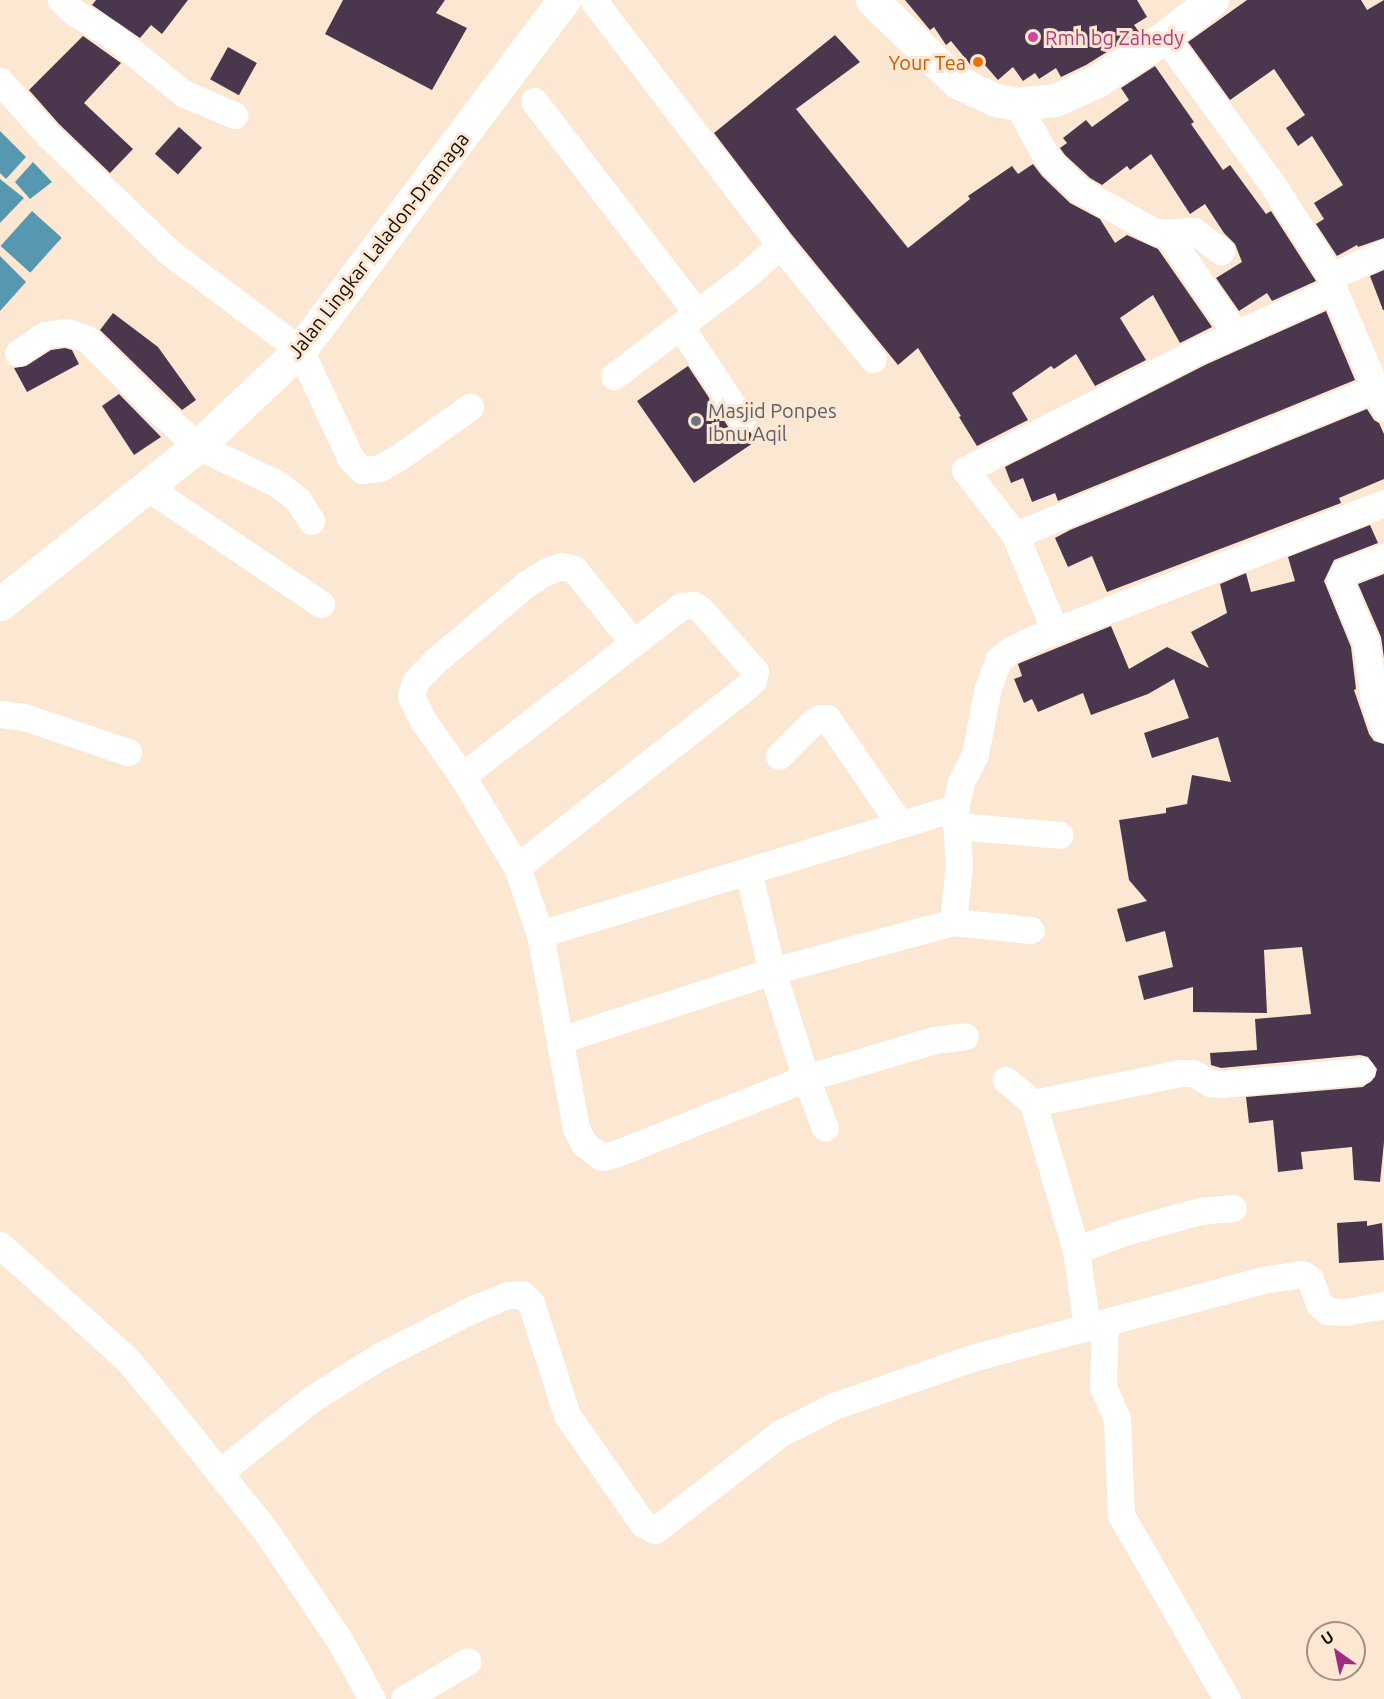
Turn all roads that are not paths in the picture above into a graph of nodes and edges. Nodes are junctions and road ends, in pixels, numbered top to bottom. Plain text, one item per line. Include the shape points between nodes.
1 (564, 0) edge
2 (593, 0) edge
3 (872, 0) edge
4 (1212, 0) edge
5 (73, 4) edge
6 (1164, 37) junction
7 (0, 81) edge
8 (534, 101) dead end
9 (1017, 104) junction
10 (234, 115) dead end
11 (1167, 234) junction
12 (780, 245) junction
13 (1221, 251) dead end
14 (1384, 253) edge
15 (1332, 283) junction
16 (688, 320) junction
17 (1236, 334) junction
18 (300, 350) junction
19 (18, 353) dead end
20 (873, 359) dead end
21 (614, 376) dead end
22 (1380, 399) edge
23 (470, 407) dead end
24 (742, 419) dead end
25 (198, 446) junction
26 (145, 486) junction
27 (1384, 503) edge
28 (311, 521) dead end
29 (1016, 535) junction
30 (1384, 557) edge
31 (0, 604) edge
32 (321, 604) dead end
33 (1055, 632) junction
34 (632, 641) junction
35 (0, 714) edge
36 (1384, 729) edge
37 (128, 752) dead end
38 (779, 756) dead end
39 (462, 776) junction
40 (957, 817) junction
41 (900, 824) junction
42 (1060, 834) dead end
43 (517, 867) junction
44 (748, 871) junction
45 (953, 922) junction
46 (1030, 930) dead end
47 (540, 934) junction
48 (772, 971) junction
49 (965, 1036) dead end
50 (560, 1040) junction
51 (1361, 1071) dead end
52 (806, 1078) junction
53 (1006, 1080) dead end
54 (1033, 1103) junction
55 (825, 1128) dead end
56 (1233, 1208) dead end
57 (0, 1245) edge
58 (1076, 1250) junction
59 (1384, 1305) edge
60 (1096, 1325) junction
61 (220, 1472) junction
62 (468, 1661) dead end
63 (372, 1699) edge
64 (404, 1699) edge
65 (1227, 1699) edge

1 - 18 main road, Jalan Lingkar Laladon-Dramaga
2 - 12 street
3 - 9 main road via 957,82 996,100
4 - 6 main road
5 - 10 street via 183,93
6 - 9 main road via 1076,93 1055,100
6 - 15 street via 1273,185
7 - 18 street via 48,135 169,252
8 - 16 street
9 - 11 street via 1042,149 1081,191 1139,224
11 - 13 street via 1194,231
11 - 17 street
12 - 16 street
12 - 20 street
14 - 15 street
15 - 17 street
15 - 22 street
16 - 21 street
16 - 24 street
17 - 29 street via 965,470
18 - 23 street via 351,459 362,470 380,468 399,457
18 - 25 main road, Jalan Lingkar Laladon-Dramaga
19 - 25 street via 45,335 67,332 87,339
22 - 29 street
25 - 26 main road, Jalan Lingkar Laladon-Dramaga
25 - 28 street via 278,483 298,500
26 - 31 main road, Jalan Lingkar Laladon-Dramaga
26 - 32 street
27 - 33 street
29 - 33 street
30 - 36 street via 1344,572 1340,581 1366,643 1372,693
33 - 40 street via 1022,644 998,660 988,688 975,754 961,782
34 - 39 street
34 - 39 street via 573,569 554,568 525,585 435,660 412,688 411,696 422,719
34 - 43 street via 681,606 694,605 749,663 755,675 746,687
35 - 37 street via 24,717
38 - 41 street via 812,723 827,718
39 - 43 street
40 - 41 street
40 - 42 street
40 - 45 street via 959,865
41 - 44 street
43 - 47 street
44 - 47 street
44 - 48 street
45 - 46 street
45 - 48 street
47 - 50 street
48 - 50 street
48 - 52 street
49 - 52 street via 934,1041
50 - 52 street via 576,1128 584,1144 602,1157
51 - 54 street via 1221,1084 1210,1083 1193,1073 1180,1073
52 - 55 street
53 - 54 street
54 - 58 street
56 - 58 street via 1200,1211
57 - 61 street via 126,1358
58 - 60 street
59 - 60 street via 1327,1311 1318,1304 1310,1279 1302,1274 1263,1280
60 - 61 street via 972,1358 834,1406 779,1434 655,1530 643,1524 567,1415 531,1304 523,1295 508,1295 473,1309 380,1356 313,1398
60 - 65 street via 1103,1387 1117,1418 1121,1515
61 - 63 street via 308,1592
62 - 64 street

